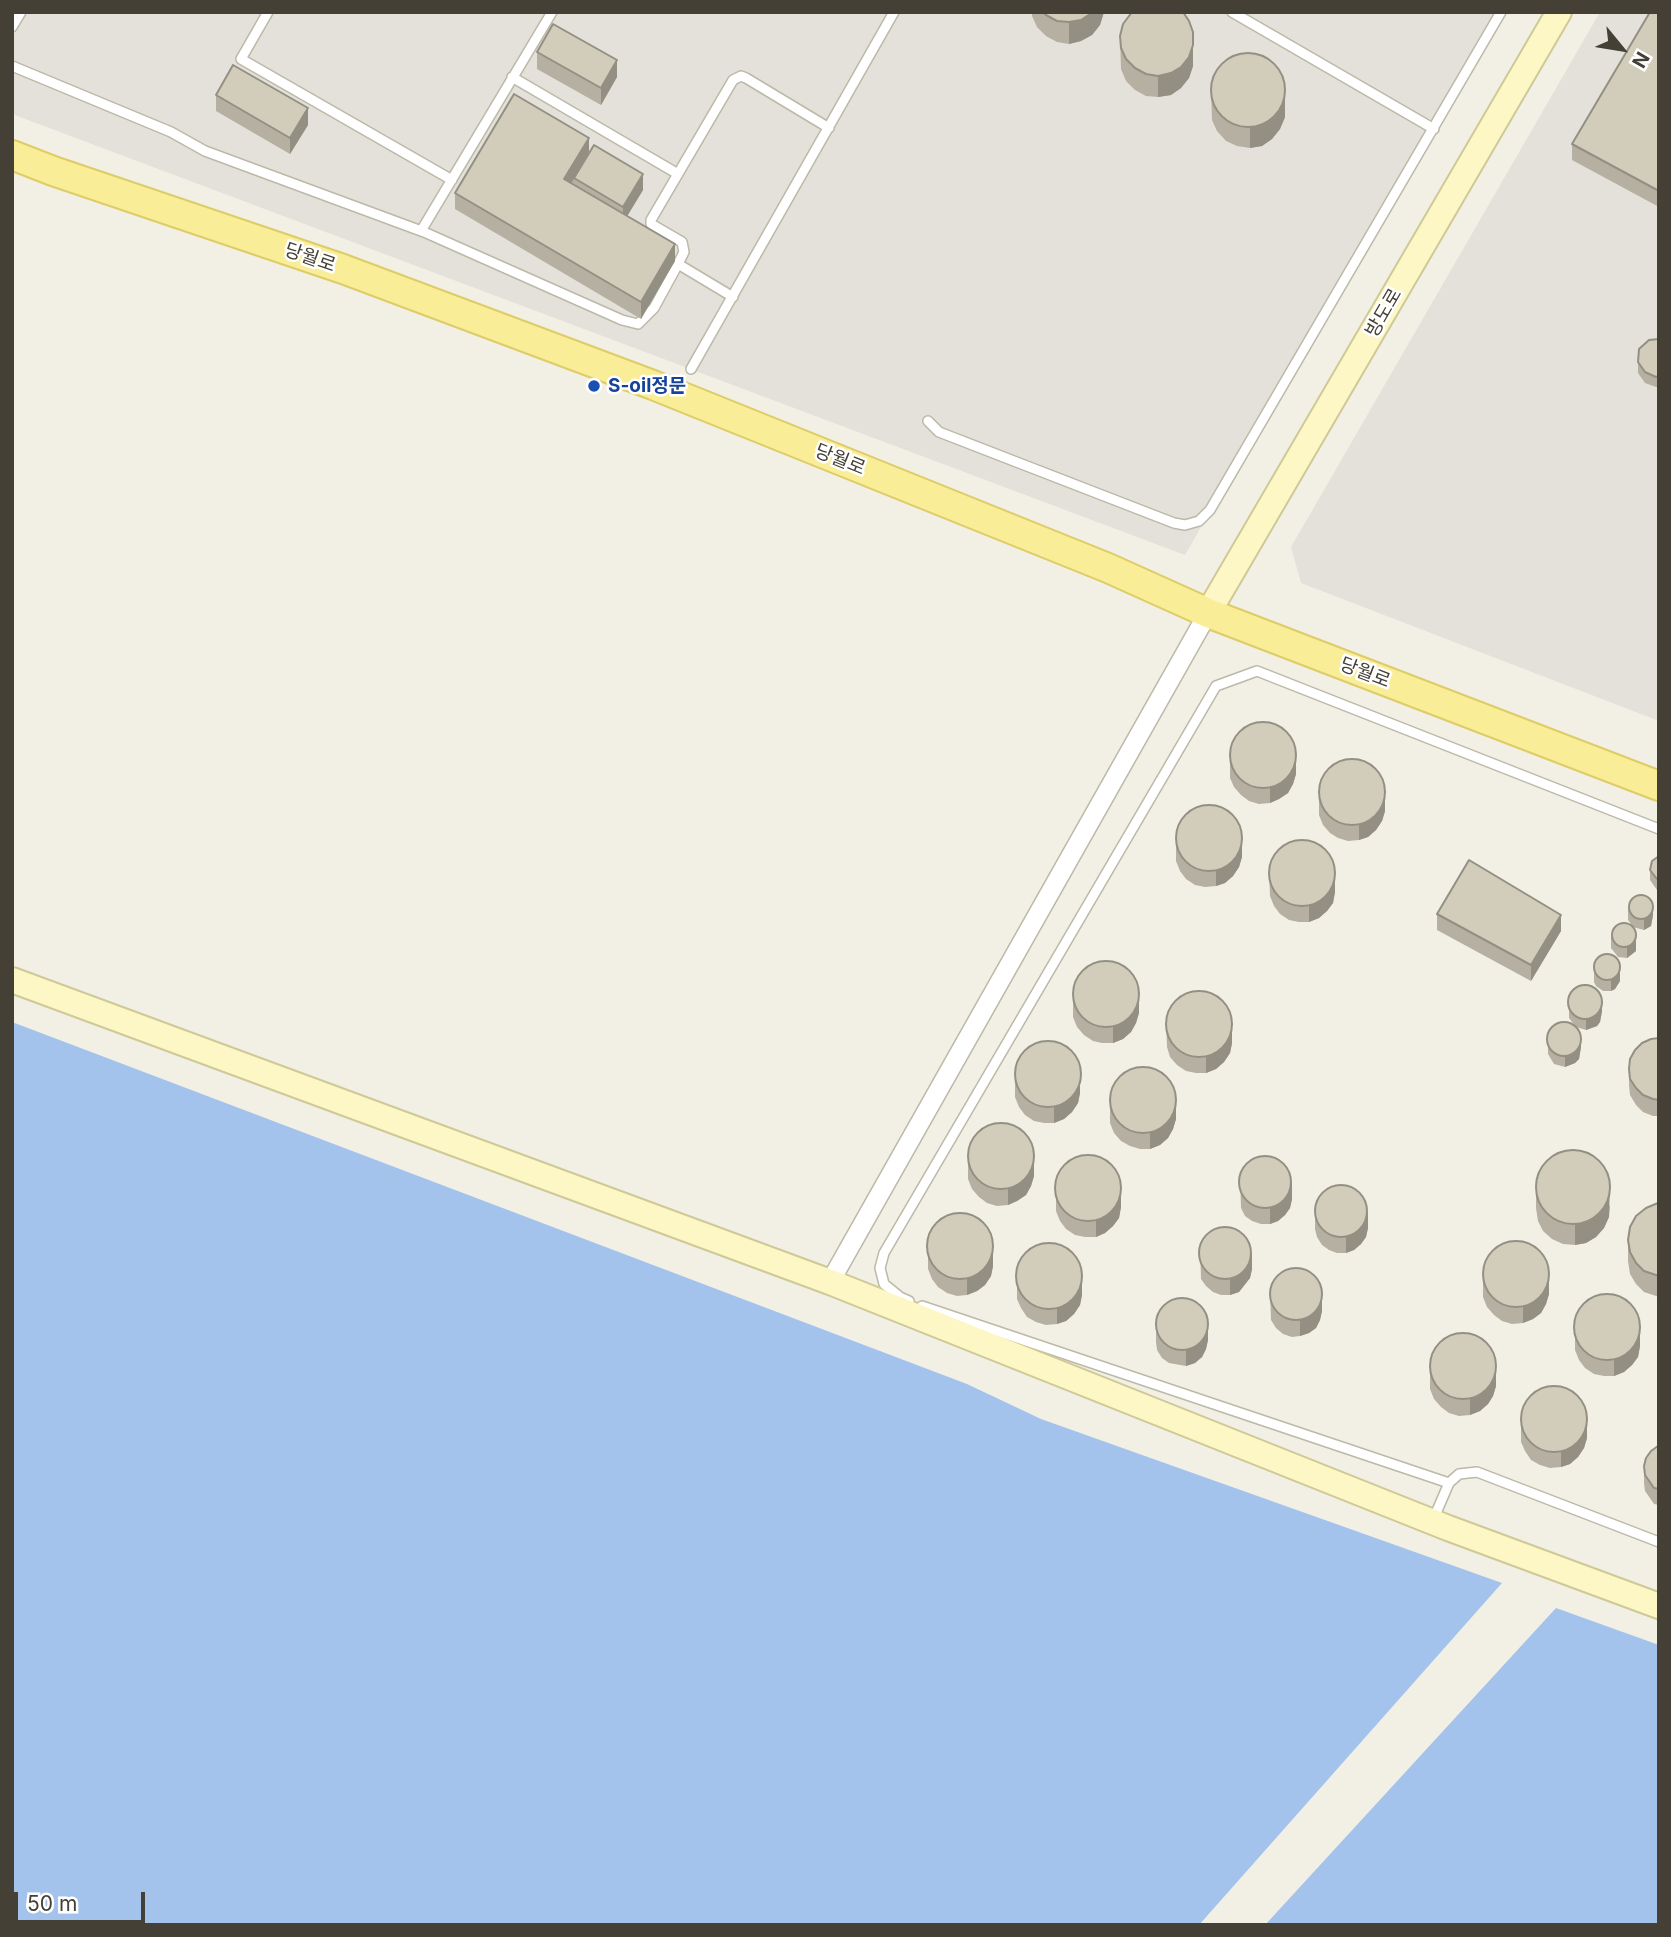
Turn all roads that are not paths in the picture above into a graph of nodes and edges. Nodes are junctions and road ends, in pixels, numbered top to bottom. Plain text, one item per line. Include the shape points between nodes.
1 (21, 12) edge
2 (268, 12) edge
3 (552, 12) edge
4 (894, 12) edge
5 (1232, 12) edge
6 (1501, 12) edge
7 (1559, 12) edge
8 (12, 27) edge
9 (12, 66) edge
10 (512, 77) junction
11 (829, 128) junction
12 (1434, 129) junction
13 (12, 155) edge
14 (678, 174) junction
15 (452, 180) junction
16 (421, 231) junction
17 (678, 264) junction
18 (733, 297) junction
19 (691, 369) dead end
20 (928, 421) dead end
21 (1208, 613) junction
22 (1659, 786) edge
23 (1659, 829) edge
24 (12, 980) edge
25 (830, 1282) junction
26 (1449, 1483) junction
27 (1433, 1522) junction
28 (1659, 1542) edge
29 (1659, 1606) edge

1 - 8 lane
2 - 15 lane via 241,59
3 - 10 lane
4 - 11 lane
5 - 12 lane
6 - 12 lane
7 - 21 main road, 방도로
9 - 16 lane via 171,132 205,151
10 - 14 lane
10 - 15 lane
11 - 14 lane via 737,77
11 - 18 lane
12 - 20 lane via 1210,510 1199,521 1174,523 939,432
13 - 21 main road, 당월로 via 343,269 653,385 1108,568
14 - 17 lane via 651,224 682,242 684,252
15 - 16 lane
16 - 17 lane via 638,324 654,308
17 - 18 lane
18 - 19 lane
21 - 22 main road, 당월로
21 - 25 street
23 - 26 lane via 1257,671 1216,686 884,1253 880,1268 884,1284 900,1297
24 - 25 main road
25 - 27 main road
26 - 27 lane
26 - 28 lane via 1458,1474 1476,1472
27 - 29 main road

